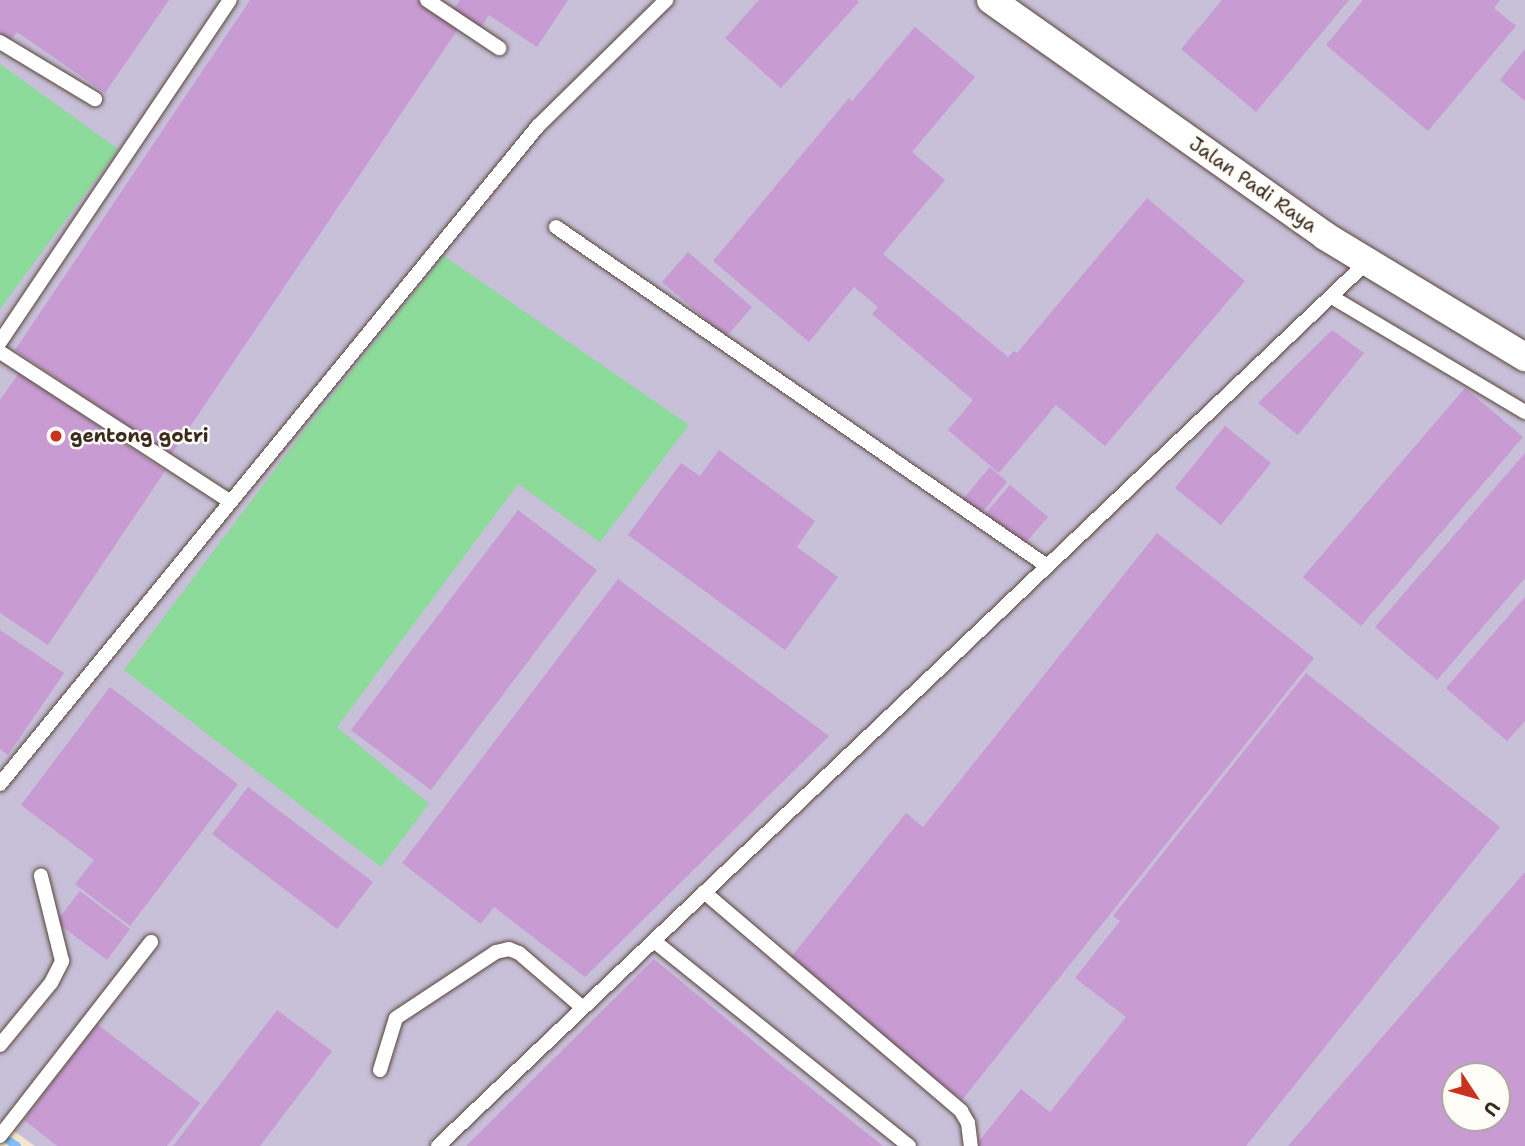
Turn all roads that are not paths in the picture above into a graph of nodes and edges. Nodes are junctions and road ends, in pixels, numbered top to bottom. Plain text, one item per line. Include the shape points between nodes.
1 (230, 0) edge
2 (428, 0) edge
3 (666, 0) edge
4 (991, 0) edge
5 (0, 42) edge
6 (499, 48) dead end
7 (95, 99) dead end
8 (556, 227) dead end
9 (1366, 263) junction
10 (1332, 297) junction
11 (0, 342) edge
12 (0, 352) edge
13 (1525, 357) edge
14 (1525, 412) edge
15 (231, 502) junction
16 (1047, 566) junction
17 (2, 778) edge
18 (41, 876) dead end
19 (704, 892) junction
20 (654, 941) junction
21 (151, 942) dead end
22 (583, 1007) junction
23 (0, 1045) edge
24 (380, 1070) dead end
25 (0, 1136) edge
26 (438, 1146) edge
27 (909, 1146) edge
28 (971, 1146) edge

1 - 11 lane
2 - 6 lane
3 - 15 lane via 538,126
4 - 9 street, Jalan Padi Raya
5 - 7 lane
8 - 16 lane
9 - 10 lane
9 - 13 street, Jalan Padi Raya
10 - 14 lane
10 - 16 lane
12 - 15 lane
15 - 17 lane
16 - 19 lane
18 - 23 lane via 62,961 51,983
19 - 20 lane
19 - 28 lane via 961,1111
20 - 22 lane
20 - 27 lane
21 - 25 lane
22 - 24 lane via 519,953 509,949 496,952 396,1018
22 - 26 lane

